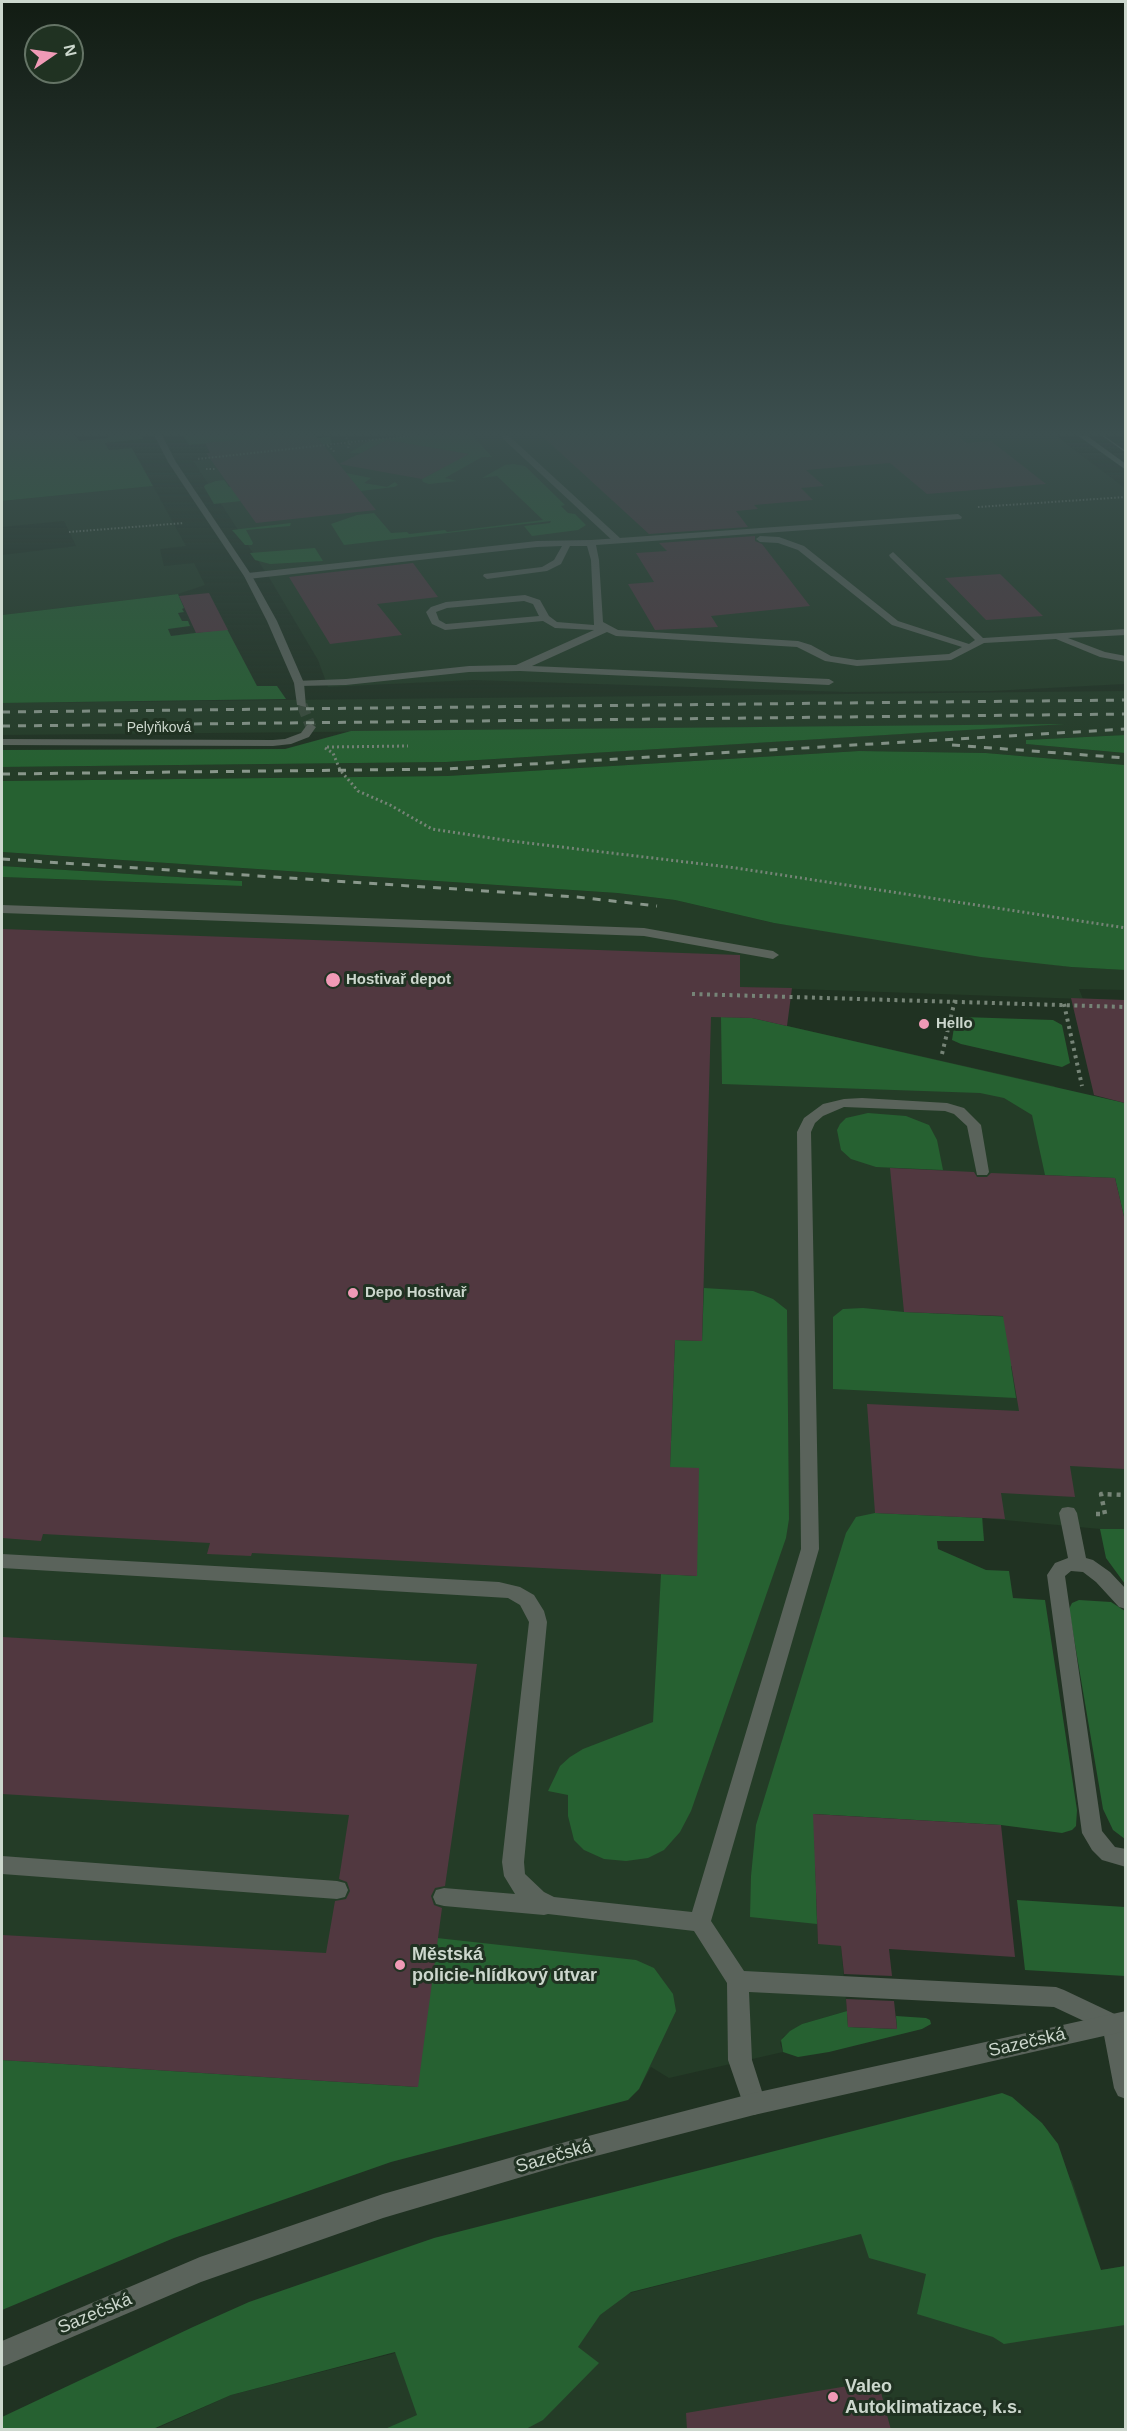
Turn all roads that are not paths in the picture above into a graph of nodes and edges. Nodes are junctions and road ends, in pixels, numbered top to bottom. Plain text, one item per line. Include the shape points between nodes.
1 (230, 548) edge
2 (497, 548) edge
3 (565, 548) edge
4 (592, 548) edge
5 (798, 548) edge
6 (893, 555) dead end
7 (248, 576) junction
8 (487, 576) dead end
9 (545, 618) junction
10 (607, 628) junction
11 (1125, 632) edge
12 (1054, 636) junction
13 (981, 641) junction
14 (970, 647) junction
15 (1125, 659) edge
16 (518, 668) junction
17 (829, 682) dead end
18 (299, 683) junction
19 (303, 705) tunnel mouth
20 (310, 727) dead end
21 (2, 742) edge
22 (2, 909) edge
23 (773, 955) dead end
24 (982, 1172) dead end
25 (1068, 1512) road end
26 (2, 1561) edge
27 (1078, 1563) junction
28 (1125, 1602) edge
29 (1125, 1858) edge
30 (2, 1865) edge
31 (337, 1890) dead end
32 (444, 1897) dead end
33 (553, 1906) junction
34 (700, 1922) junction
35 (738, 1981) junction
36 (1119, 2023) edge
37 (1125, 2088) edge
38 (754, 2104) junction
39 (2, 2354) edge

1 - 7 street
2 - 7 street
3 - 8 street via 558,562 544,569
4 - 10 street via 598,623
5 - 14 street via 895,622
6 - 13 street
7 - 18 street
9 - 9 street via 537,602 525,598 447,605 431,612 435,622 445,627
9 - 10 street via 555,625
10 - 14 street via 616,633 798,644 840,662 951,657
10 - 16 street
11 - 12 street
12 - 13 street
12 - 15 street
13 - 14 street
16 - 17 street
16 - 18 street
18 - 19 street
20 - 21 street, Pelyňková via 305,735 273,743
22 - 23 street via 644,932
24 - 34 street via 974,1125 959,1111 947,1107 844,1103 818,1113 804,1132 810,1549
25 - 27 street
26 - 33 street via 499,1589 527,1600 538,1622 513,1862 515,1876 523,1888
27 - 28 street via 1095,1569
27 - 29 street via 1061,1568 1056,1575 1092,1833 1109,1854
30 - 31 street
32 - 33 street
33 - 34 street
34 - 35 street
35 - 36 street via 1056,1997
35 - 38 street via 740,2060
36 - 37 street
36 - 38 street, Sazečská
38 - 39 street, Sazečská via 383,2206 200,2270

